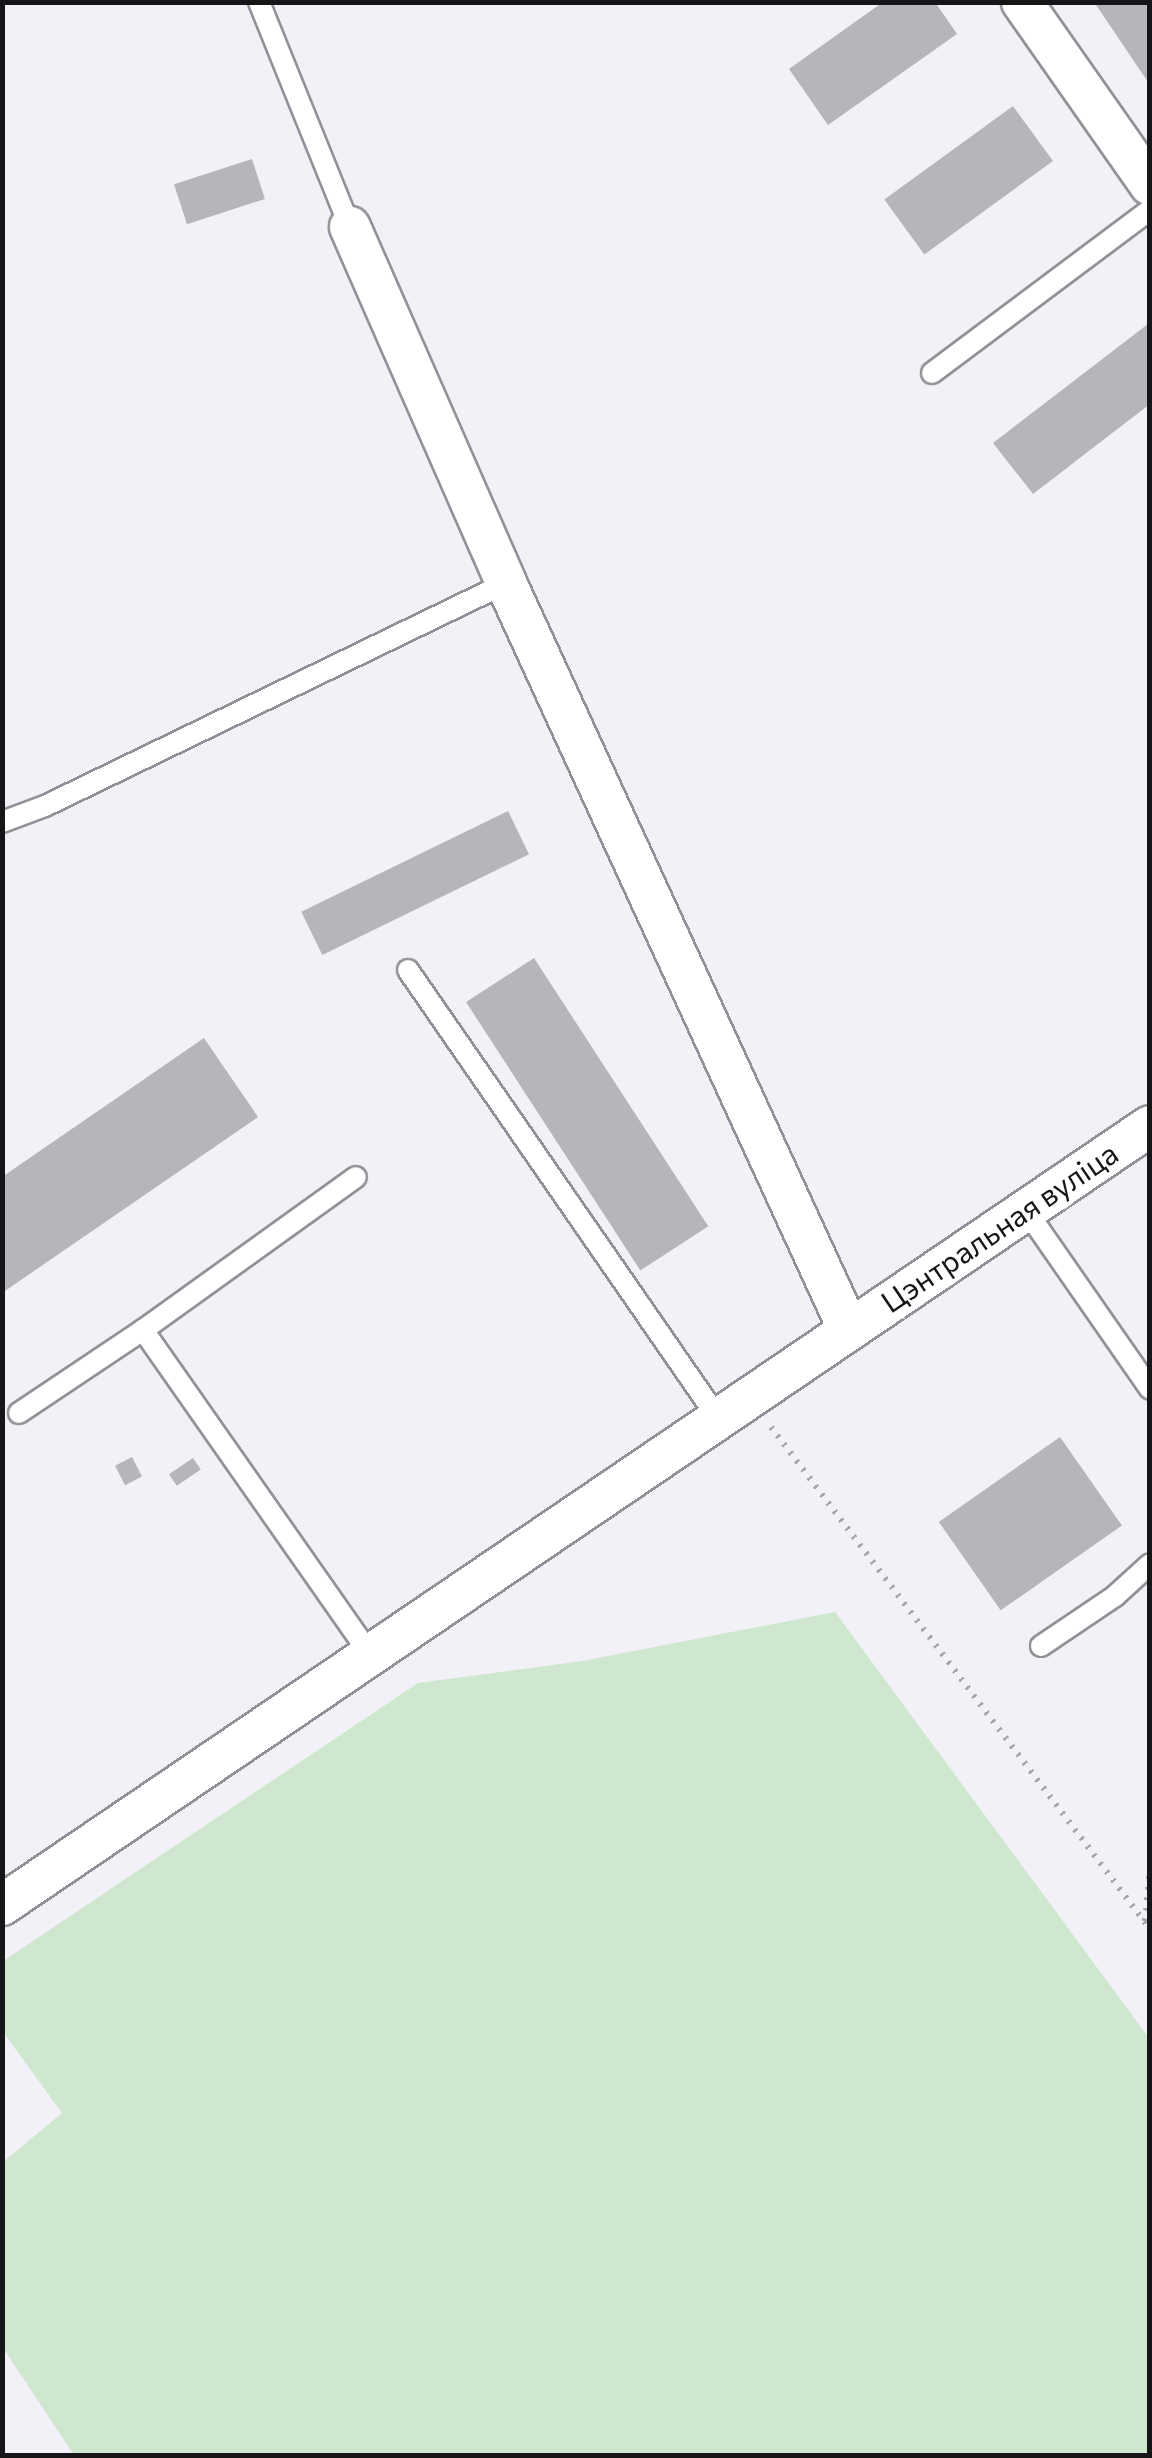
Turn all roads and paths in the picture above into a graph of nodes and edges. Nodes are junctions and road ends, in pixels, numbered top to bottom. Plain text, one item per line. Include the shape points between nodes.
1 (260, 2) edge
2 (1022, 2) edge
3 (1142, 160) edge
4 (1150, 210) edge
5 (350, 227) joint
6 (932, 373) dead end
7 (506, 584) junction
8 (2, 822) edge
9 (408, 970) dead end
10 (1150, 1126) edge
11 (356, 1177) dead end
12 (1024, 1210) junction
13 (848, 1328) junction
14 (142, 1330) junction
15 (1150, 1389) edge
16 (734, 1408) junction
17 (19, 1413) dead end
18 (1150, 1564) edge
19 (1040, 1646) dead end
20 (370, 1654) junction
21 (1150, 1868) edge
22 (2, 1905) edge
23 (1147, 1926) edge

1 - 5 lane
2 - 3 street
4 - 6 lane
5 - 7 street
7 - 8 lane
7 - 13 street
9 - 16 lane
10 - 12 street, Цэнтральная вуліца
11 - 14 lane
12 - 13 street, Цэнтральная вуліца
12 - 15 lane
13 - 16 street, Цэнтральная вуліца
14 - 17 lane
14 - 20 lane
16 - 20 street, Цэнтральная вуліца
16 - 23 path
18 - 19 lane
20 - 22 street, Цэнтральная вуліца
21 - 23 path

